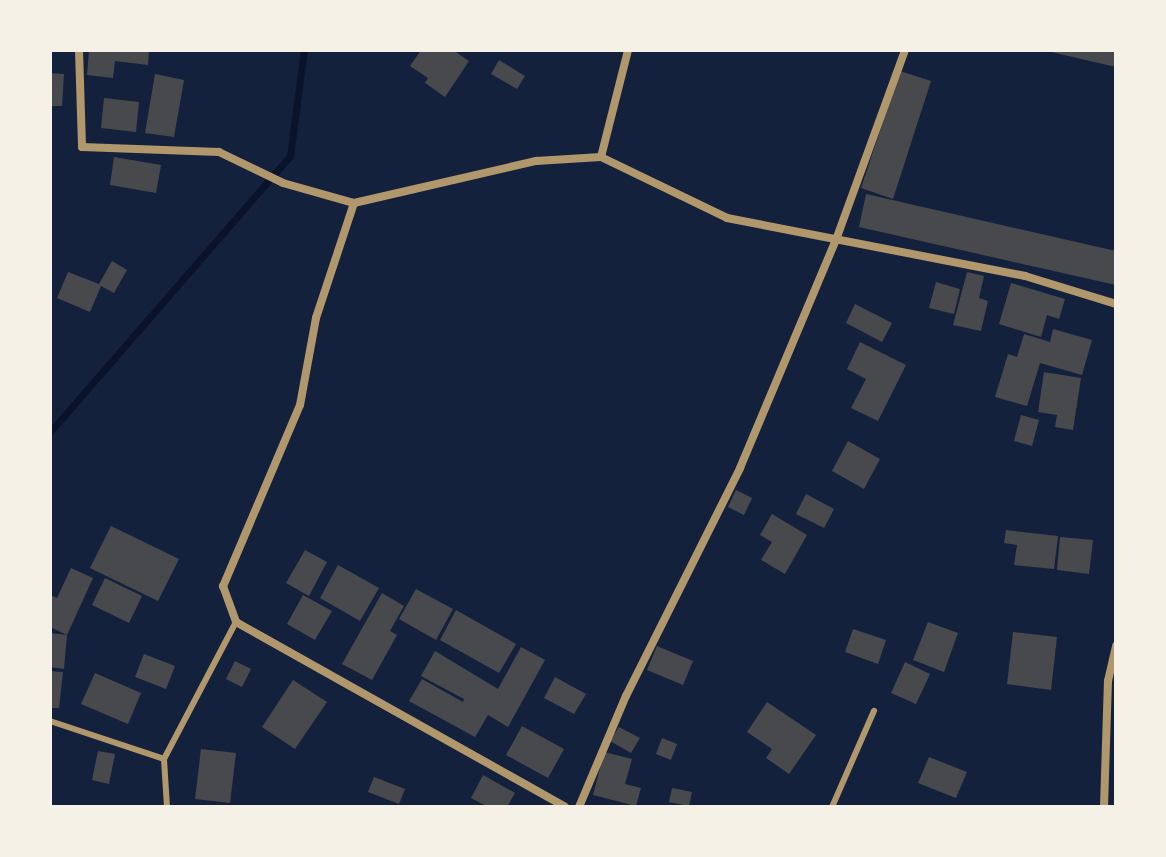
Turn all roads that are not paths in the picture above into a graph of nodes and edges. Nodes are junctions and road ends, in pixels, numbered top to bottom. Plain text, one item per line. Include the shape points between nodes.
1 (79, 50) edge
2 (628, 50) edge
3 (905, 50) edge
4 (601, 157) junction
5 (354, 203) junction
6 (837, 237) junction
7 (1116, 304) edge
8 (236, 622) junction
9 (1116, 646) edge
10 (874, 711) dead end
11 (50, 721) edge
12 (164, 759) junction
13 (167, 807) edge
14 (565, 807) edge
15 (579, 807) edge
16 (832, 807) edge
17 (1104, 807) edge

1 - 5 street via 82,147 219,152 283,183
2 - 4 street
3 - 6 street
4 - 5 street via 536,161
4 - 6 street via 727,218
5 - 8 street via 316,318 300,405 223,586
6 - 7 street via 1025,276
6 - 15 street via 740,468 626,696
8 - 12 lane
8 - 14 street
9 - 17 street via 1108,681
10 - 16 lane
11 - 12 lane
12 - 13 lane

